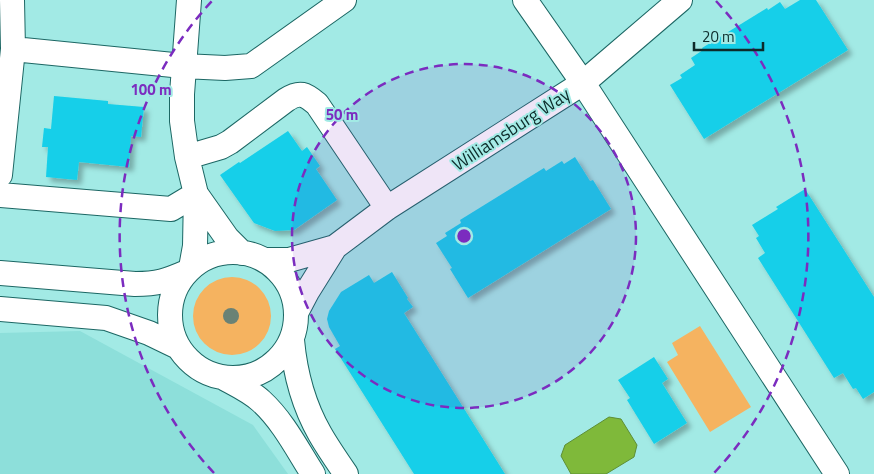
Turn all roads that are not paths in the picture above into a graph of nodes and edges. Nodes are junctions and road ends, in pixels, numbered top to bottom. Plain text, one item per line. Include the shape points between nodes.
1 (12, 0) edge
2 (189, 0) edge
3 (344, 0) edge
4 (525, 0) edge
5 (680, 0) edge
6 (13, 49) junction
7 (183, 66) junction
8 (583, 83) junction
9 (187, 156) junction
10 (0, 175) edge
11 (196, 194) junction
12 (0, 195) edge
13 (387, 208) junction
14 (335, 246) junction
15 (242, 253) junction
16 (265, 260) junction
17 (189, 270) junction
18 (0, 273) edge
19 (0, 309) edge
20 (297, 311) junction
21 (292, 340) junction
22 (178, 347) junction
23 (224, 378) junction
24 (310, 473) edge
25 (346, 474) edge
26 (837, 474) edge

1 - 6 street
2 - 7 street
3 - 7 street via 251,66
4 - 8 street
5 - 8 street, Williamsburg Way
6 - 7 street
6 - 10 street
7 - 9 street via 182,121
8 - 13 street, Williamsburg Way
8 - 26 street
9 - 11 street
9 - 13 street via 221,147 293,95 301,94 317,104
11 - 12 street via 171,209
11 - 15 street via 227,238
11 - 17 street via 195,246
13 - 14 street, Williamsburg Way
14 - 16 street, Williamsburg Way via 290,260
14 - 20 street, Williamsburg Way
15 - 16 street
15 - 17 street via 215,254
16 - 20 street via 287,282
17 - 18 street via 166,281 150,284
17 - 22 street via 175,289 170,308 171,328
19 - 22 street via 106,318
20 - 21 street
21 - 23 street via 272,366 241,378
21 - 25 street via 296,368 309,412
22 - 23 street via 190,362
23 - 24 street via 260,399 271,411

